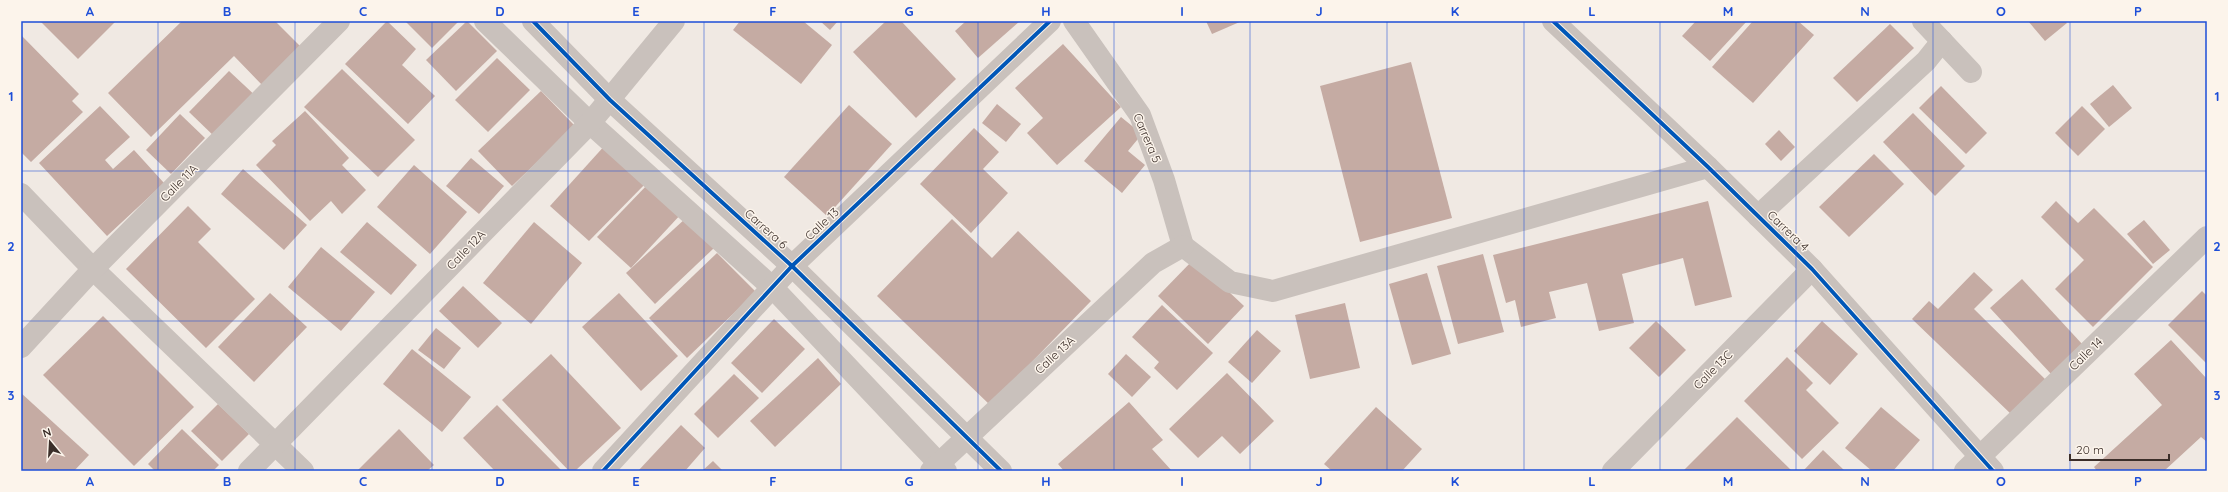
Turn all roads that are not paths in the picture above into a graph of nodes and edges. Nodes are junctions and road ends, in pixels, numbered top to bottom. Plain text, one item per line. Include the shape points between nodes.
1 (339, 21) edge
2 (485, 21) edge
3 (533, 21) edge
4 (674, 21) edge
5 (1050, 21) edge
6 (1074, 21) edge
7 (1553, 21) edge
8 (1923, 21) edge
9 (1942, 41) junction
10 (1971, 72) dead end
11 (610, 100) junction
12 (590, 123) junction
13 (1708, 168) junction
14 (21, 194) edge
15 (1758, 216) junction
16 (2207, 238) edge
17 (1183, 246) junction
18 (792, 266) junction
19 (93, 269) junction
20 (1812, 269) junction
21 (773, 288) junction
22 (21, 347) edge
23 (967, 437) junction
24 (277, 445) junction
25 (1979, 466) edge
26 (939, 468) edge
27 (249, 471) edge
28 (303, 471) edge
29 (603, 471) edge
30 (1001, 471) edge
31 (1613, 471) edge

1 - 19 street, Calle 11A
2 - 12 street
3 - 11 street, Carrera 6
4 - 11 street, Calle 12A
5 - 18 street, Calle 13
6 - 17 street, Carrera 5 via 1140,115 1164,180
7 - 13 street, Carrera 4
8 - 9 street
9 - 10 street
9 - 15 street via 1926,61
11 - 12 street, Calle 12A
11 - 18 street, Carrera 6
12 - 21 street
12 - 24 street, Calle 12A
13 - 15 street, Carrera 4
13 - 17 street via 1273,291 1230,282
14 - 19 street
15 - 20 street, Carrera 4
16 - 25 street, Calle 14
17 - 23 street, Calle 13A via 1153,263
18 - 21 street, Calle 13
18 - 23 street, Carrera 6
19 - 22 street, Calle 11A
19 - 24 street
20 - 25 street, Carrera 4
20 - 31 street, Calle 13C
21 - 26 street
21 - 29 street, Calle 13
23 - 26 street, Calle 13A
23 - 30 street, Carrera 6
24 - 27 street, Calle 12A
24 - 28 street

